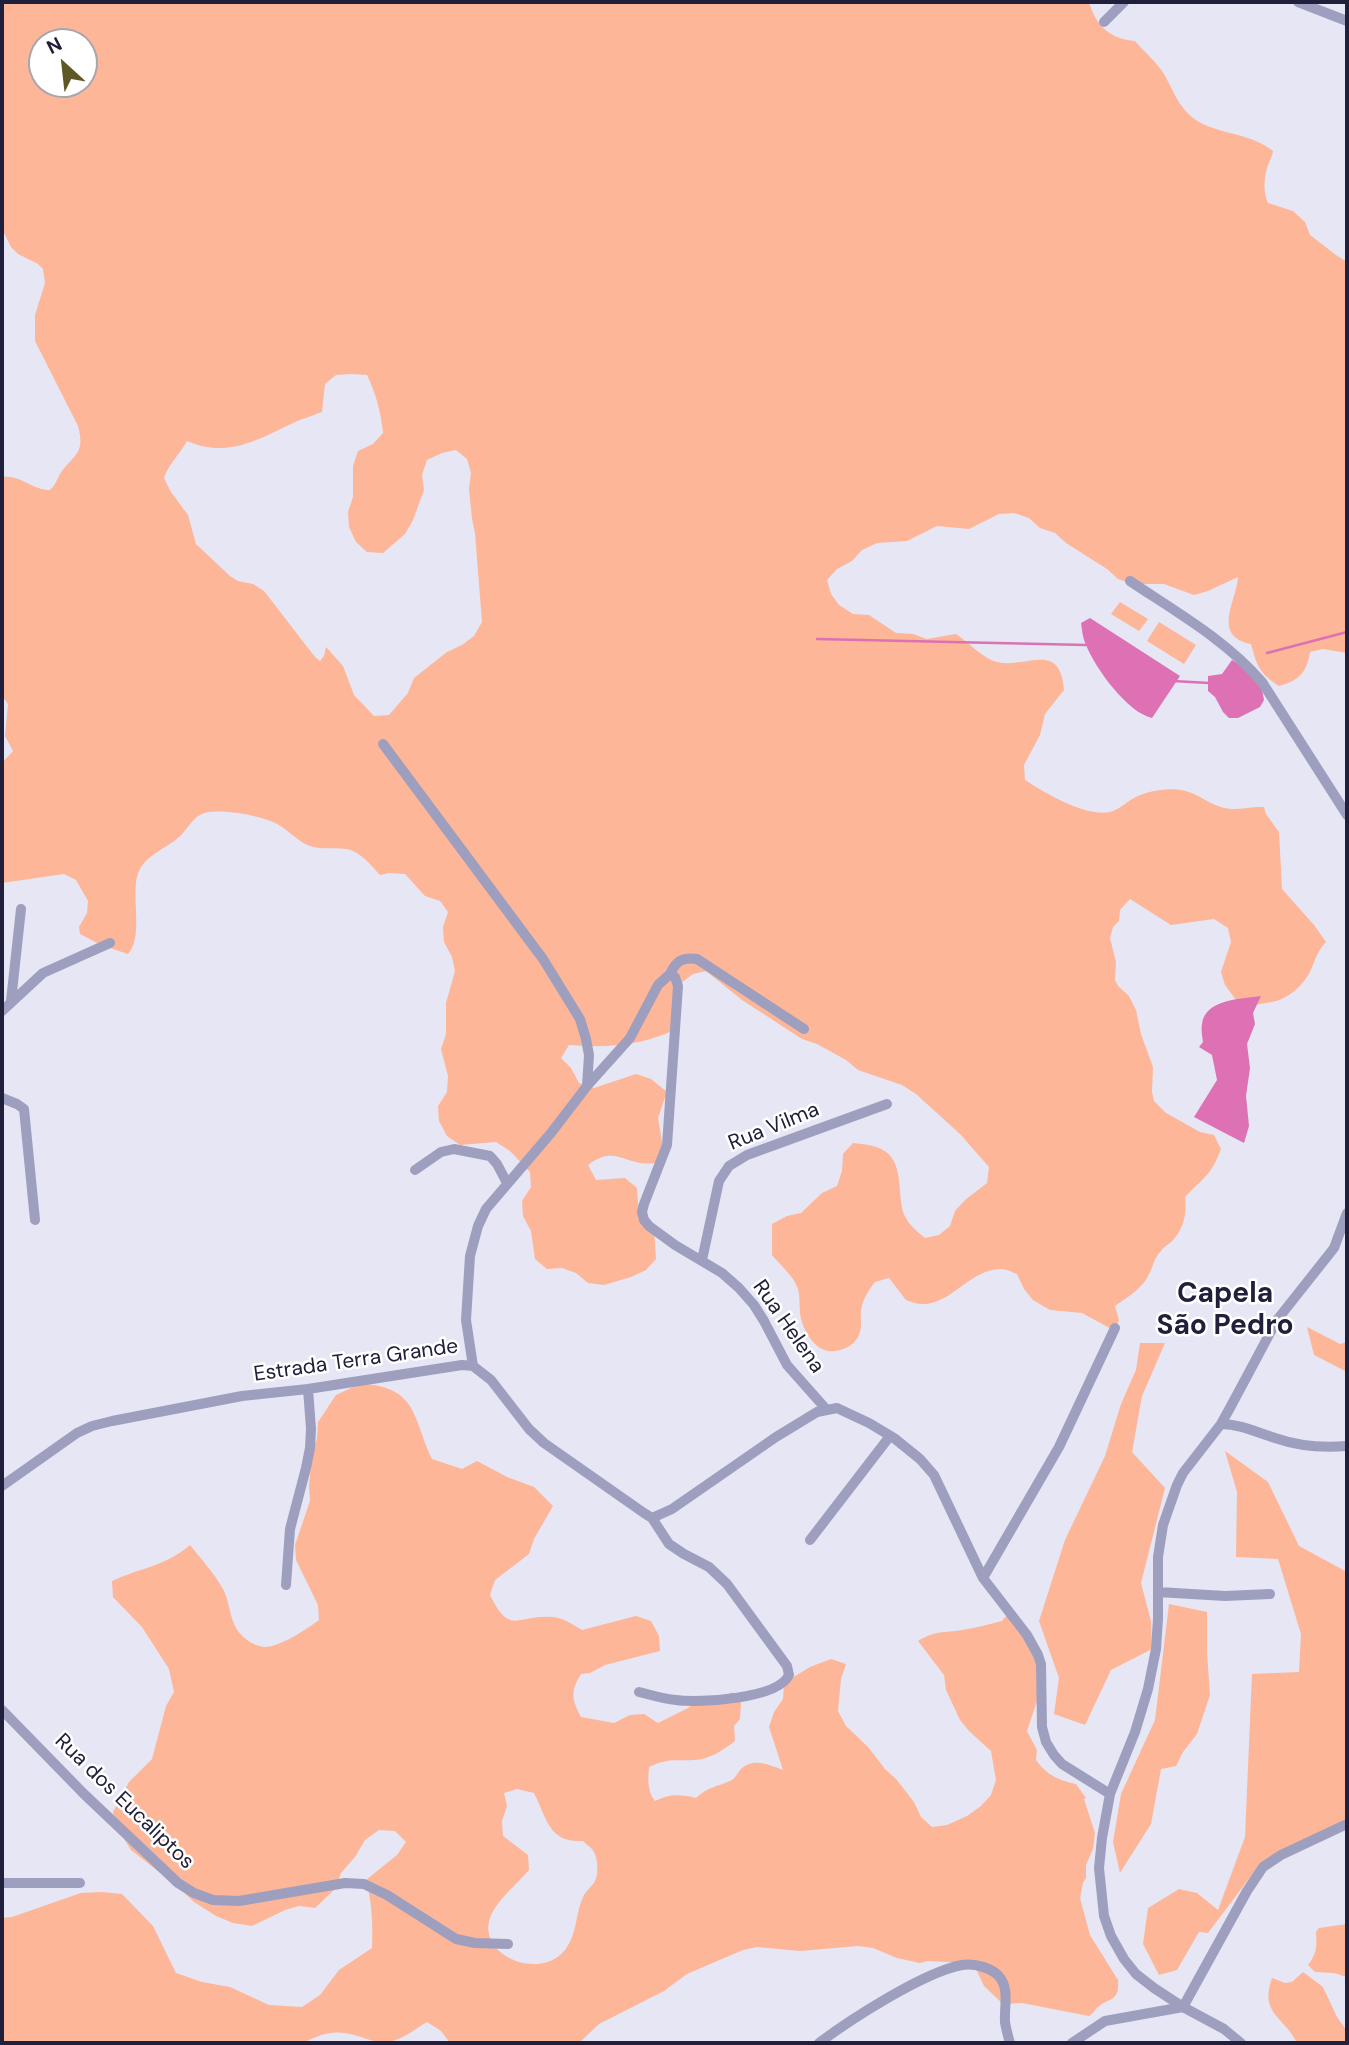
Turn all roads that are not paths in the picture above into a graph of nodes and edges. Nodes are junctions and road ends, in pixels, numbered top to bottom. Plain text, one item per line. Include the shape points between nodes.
1 (1124, 2) edge
2 (1298, 2) edge
3 (1347, 21) edge
4 (1104, 22) dead end
5 (1130, 581) dead end
6 (383, 744) dead end
7 (1347, 815) edge
8 (21, 909) dead end
9 (110, 943) dead end
10 (670, 974) junction
11 (11, 1001) junction
12 (2, 1011) edge
13 (804, 1029) dead end
14 (587, 1086) junction
15 (2, 1098) edge
16 (887, 1104) dead end
17 (415, 1170) dead end
18 (507, 1184) junction
19 (1347, 1213) edge
20 (34, 1220) dead end
21 (702, 1260) junction
22 (1115, 1328) dead end
23 (473, 1366) junction
24 (308, 1389) junction
25 (826, 1409) junction
26 (1221, 1424) junction
27 (890, 1436) junction
28 (1347, 1446) edge
29 (2, 1486) edge
30 (652, 1518) junction
31 (810, 1540) dead end
32 (984, 1578) junction
33 (286, 1585) dead end
34 (1158, 1592) junction
35 (1270, 1594) dead end
36 (639, 1692) dead end
37 (2, 1710) edge
38 (1110, 1794) junction
39 (1347, 1824) edge
40 (2, 1883) edge
41 (80, 1883) dead end
42 (508, 1944) dead end
43 (1183, 2007) junction
44 (819, 2043) edge
45 (1010, 2043) edge
46 (1072, 2043) edge
47 (1241, 2043) edge

1 - 4 street
2 - 3 street
5 - 7 street via 1247,664
6 - 14 street via 570,1002 586,1039
8 - 11 street
9 - 11 street via 43,973
10 - 13 street via 675,963 697,959
10 - 14 street, Estrada Terra Grande via 658,985 630,1038
10 - 21 street, Rua Helena via 678,986 667,1145 642,1212 645,1220 675,1245
11 - 12 street
14 - 18 street, Estrada Terra Grande
15 - 20 street via 24,1109
16 - 21 street, Rua Vilma via 747,1155 729,1166 719,1181
17 - 18 street via 441,1152 454,1149 490,1156
18 - 23 street, Estrada Terra Grande via 486,1209 470,1256 466,1320
19 - 26 street via 1334,1248 1278,1320
21 - 25 street, Rua Helena via 754,1305 787,1365
22 - 32 street via 1059,1447
23 - 24 street, Estrada Terra Grande
23 - 30 street via 491,1380 544,1443
24 - 29 street, Estrada Terra Grande via 242,1396 92,1426
24 - 33 street via 310,1448 290,1529
25 - 27 street via 850,1413
25 - 30 street
26 - 28 street via 1236,1424 1306,1446
26 - 34 street via 1177,1485 1160,1538
27 - 31 street
27 - 32 street via 934,1475
30 - 36 street via 669,1544 709,1567 727,1584 789,1675 773,1689 725,1699 675,1700
32 - 38 street via 1038,1655 1046,1742 1062,1764
34 - 35 street
34 - 38 street via 1149,1689
37 - 42 street, Rua dos Eucaliptos via 84,1794 194,1893 213,1900 239,1901 345,1883 364,1884 456,1939
38 - 43 street via 1099,1868 1104,1916 1111,1936 1136,1973
39 - 43 street via 1264,1867
40 - 41 street
43 - 46 street via 1105,2021
43 - 47 street
44 - 45 street via 903,1990 962,1965 991,1970 1002,1980

